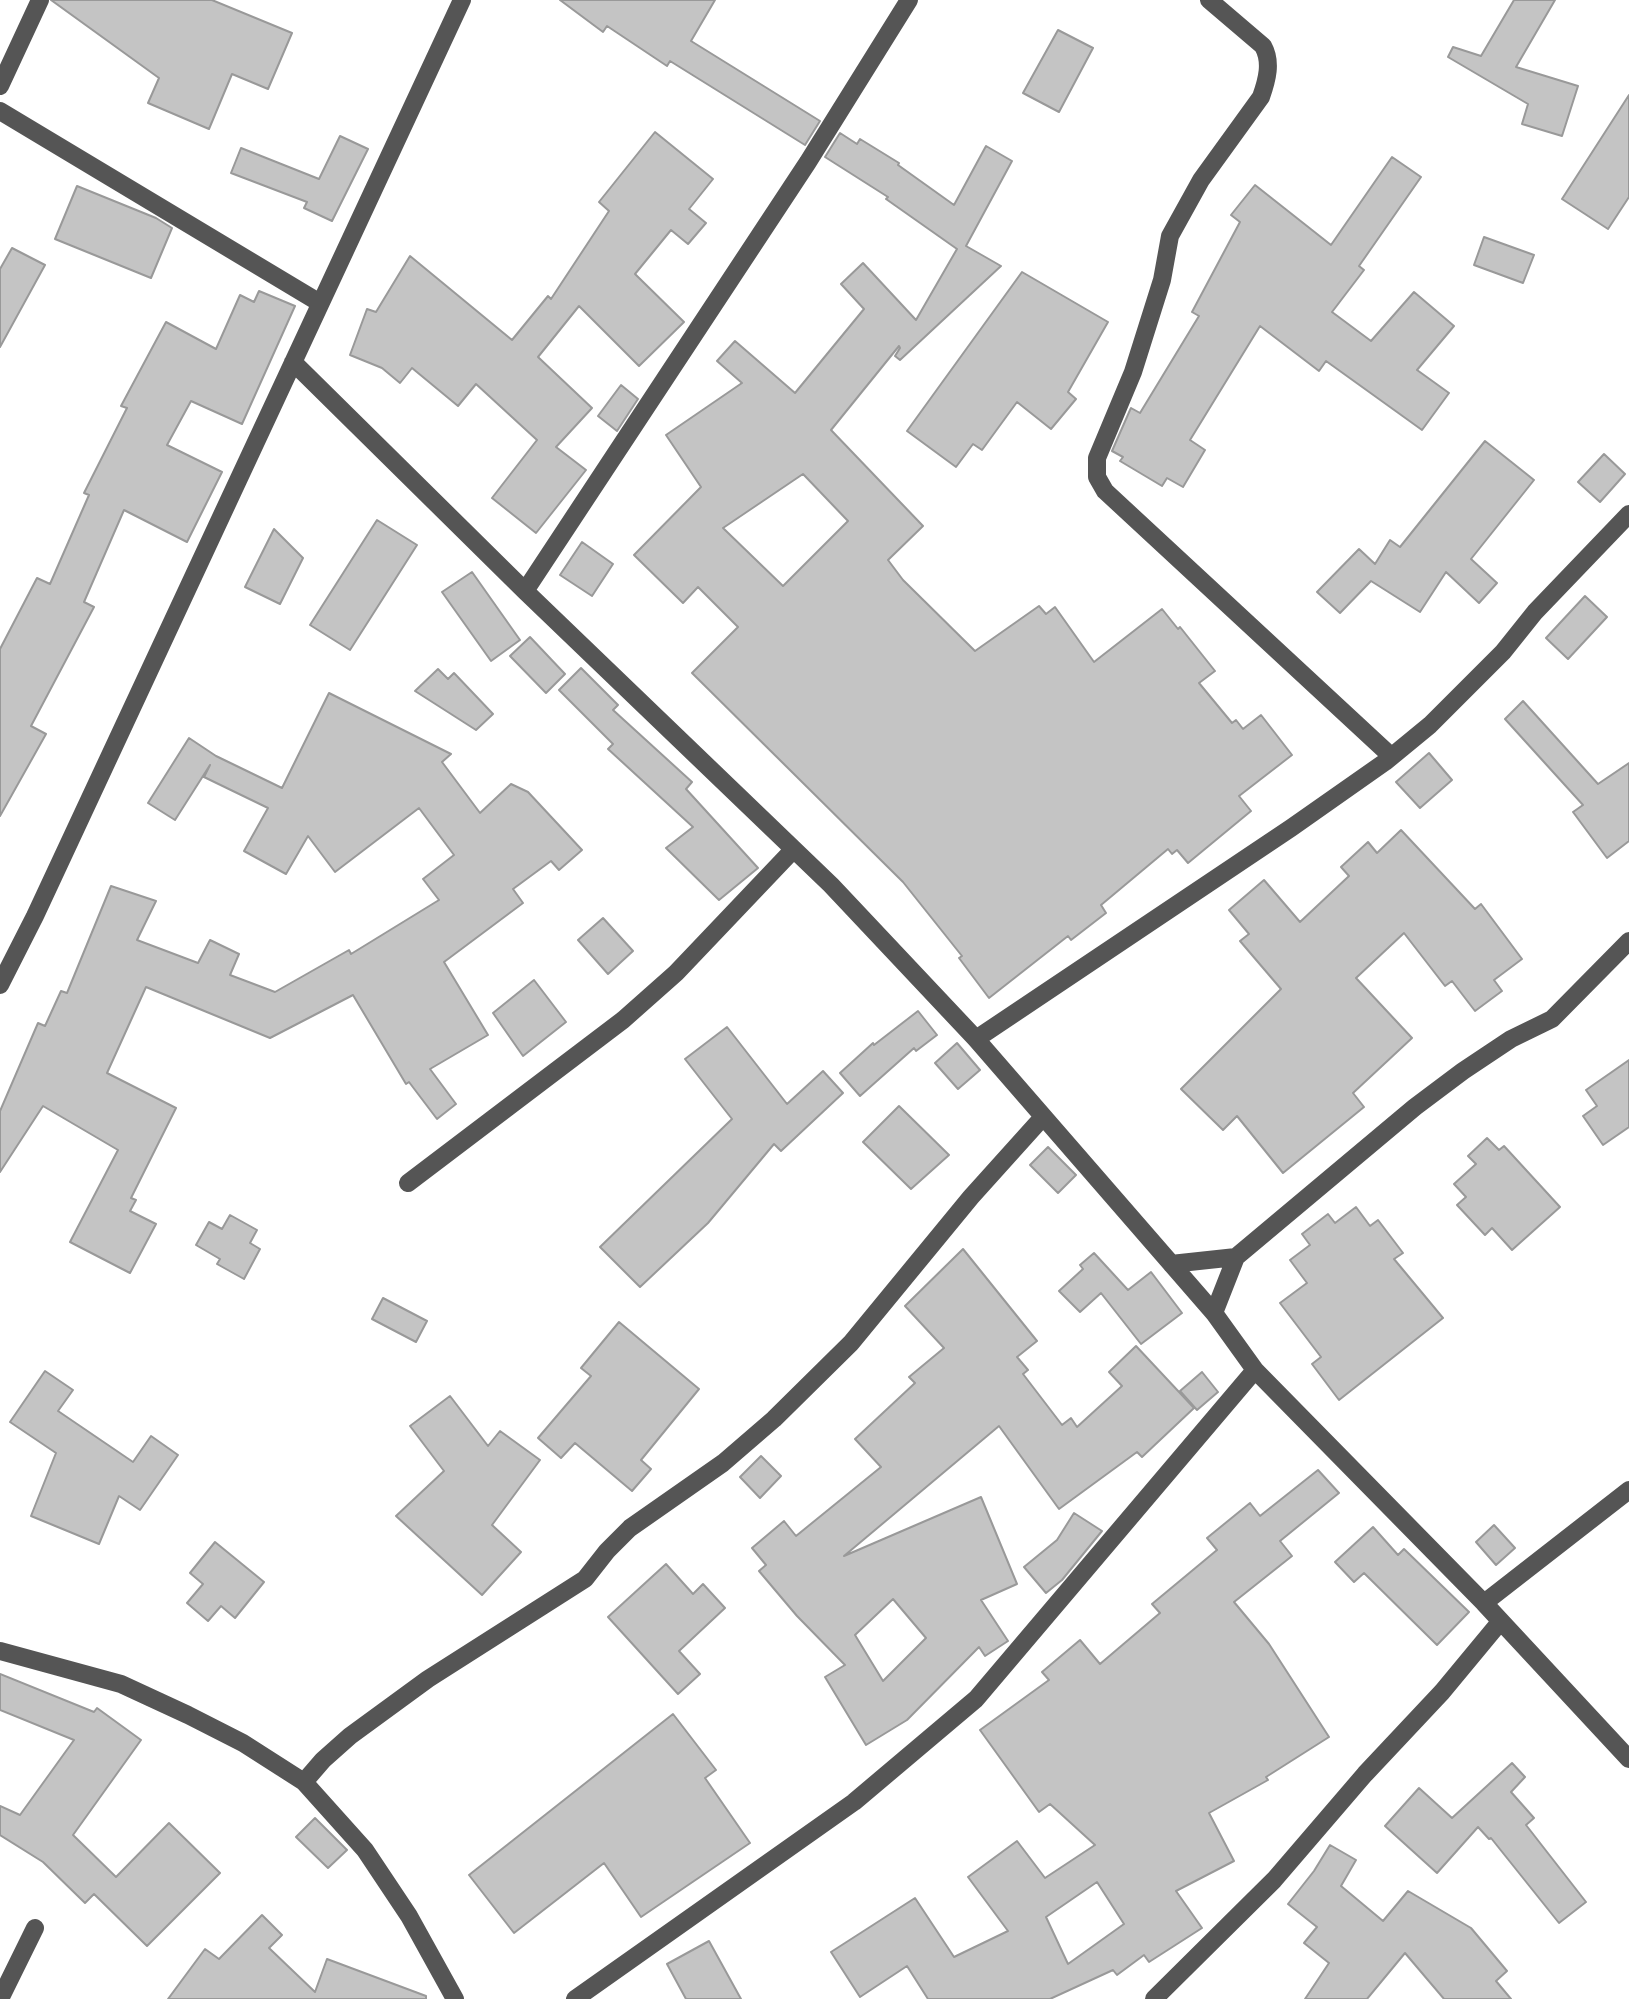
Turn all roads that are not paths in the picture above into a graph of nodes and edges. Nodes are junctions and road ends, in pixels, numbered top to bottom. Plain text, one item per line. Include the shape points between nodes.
1 (40, 0) edge
2 (462, 0) edge
3 (909, 0) edge
4 (1209, 0) edge
5 (0, 86) edge
6 (0, 111) edge
7 (320, 303) junction
8 (293, 362) junction
9 (1629, 514) edge
10 (525, 591) junction
11 (1391, 756) junction
12 (793, 850) junction
13 (1629, 941) edge
14 (0, 985) edge
15 (976, 1039) junction
16 (1043, 1117) junction
17 (408, 1182) dead end
18 (1236, 1256) junction
19 (1171, 1264) junction
20 (1214, 1313) junction
21 (1255, 1370) junction
22 (1629, 1490) edge
23 (1484, 1604) junction
24 (1500, 1622) junction
25 (0, 1651) edge
26 (1629, 1759) edge
27 (304, 1782) junction
28 (35, 1928) dead end
29 (0, 1999) edge
30 (455, 1999) edge
31 (575, 1999) edge
32 (1154, 1999) edge

1 - 5 street
2 - 7 street
3 - 10 street via 808,162
4 - 11 street via 1262,46 1268,55 1266,81 1261,97 1201,180 1170,236 1162,280 1133,372 1097,458 1097,477 1105,491
6 - 7 street
7 - 8 street
8 - 10 street
8 - 14 street
9 - 11 street via 1503,652 1430,725
10 - 12 street
11 - 15 street
12 - 15 street
12 - 17 street via 676,973 632,1012
13 - 18 street via 1552,1019 1511,1039 1453,1078
15 - 16 street
16 - 19 street
16 - 27 street via 851,1343 774,1419 723,1463 630,1528 585,1578 417,1687 350,1736
18 - 19 street
18 - 20 street
19 - 20 street
20 - 21 street
21 - 23 street
21 - 31 street via 976,1699 854,1802
22 - 23 street
23 - 24 street
24 - 26 street
24 - 32 street via 1274,1880
25 - 27 street via 121,1684 243,1743
27 - 30 street via 365,1850
28 - 29 street

